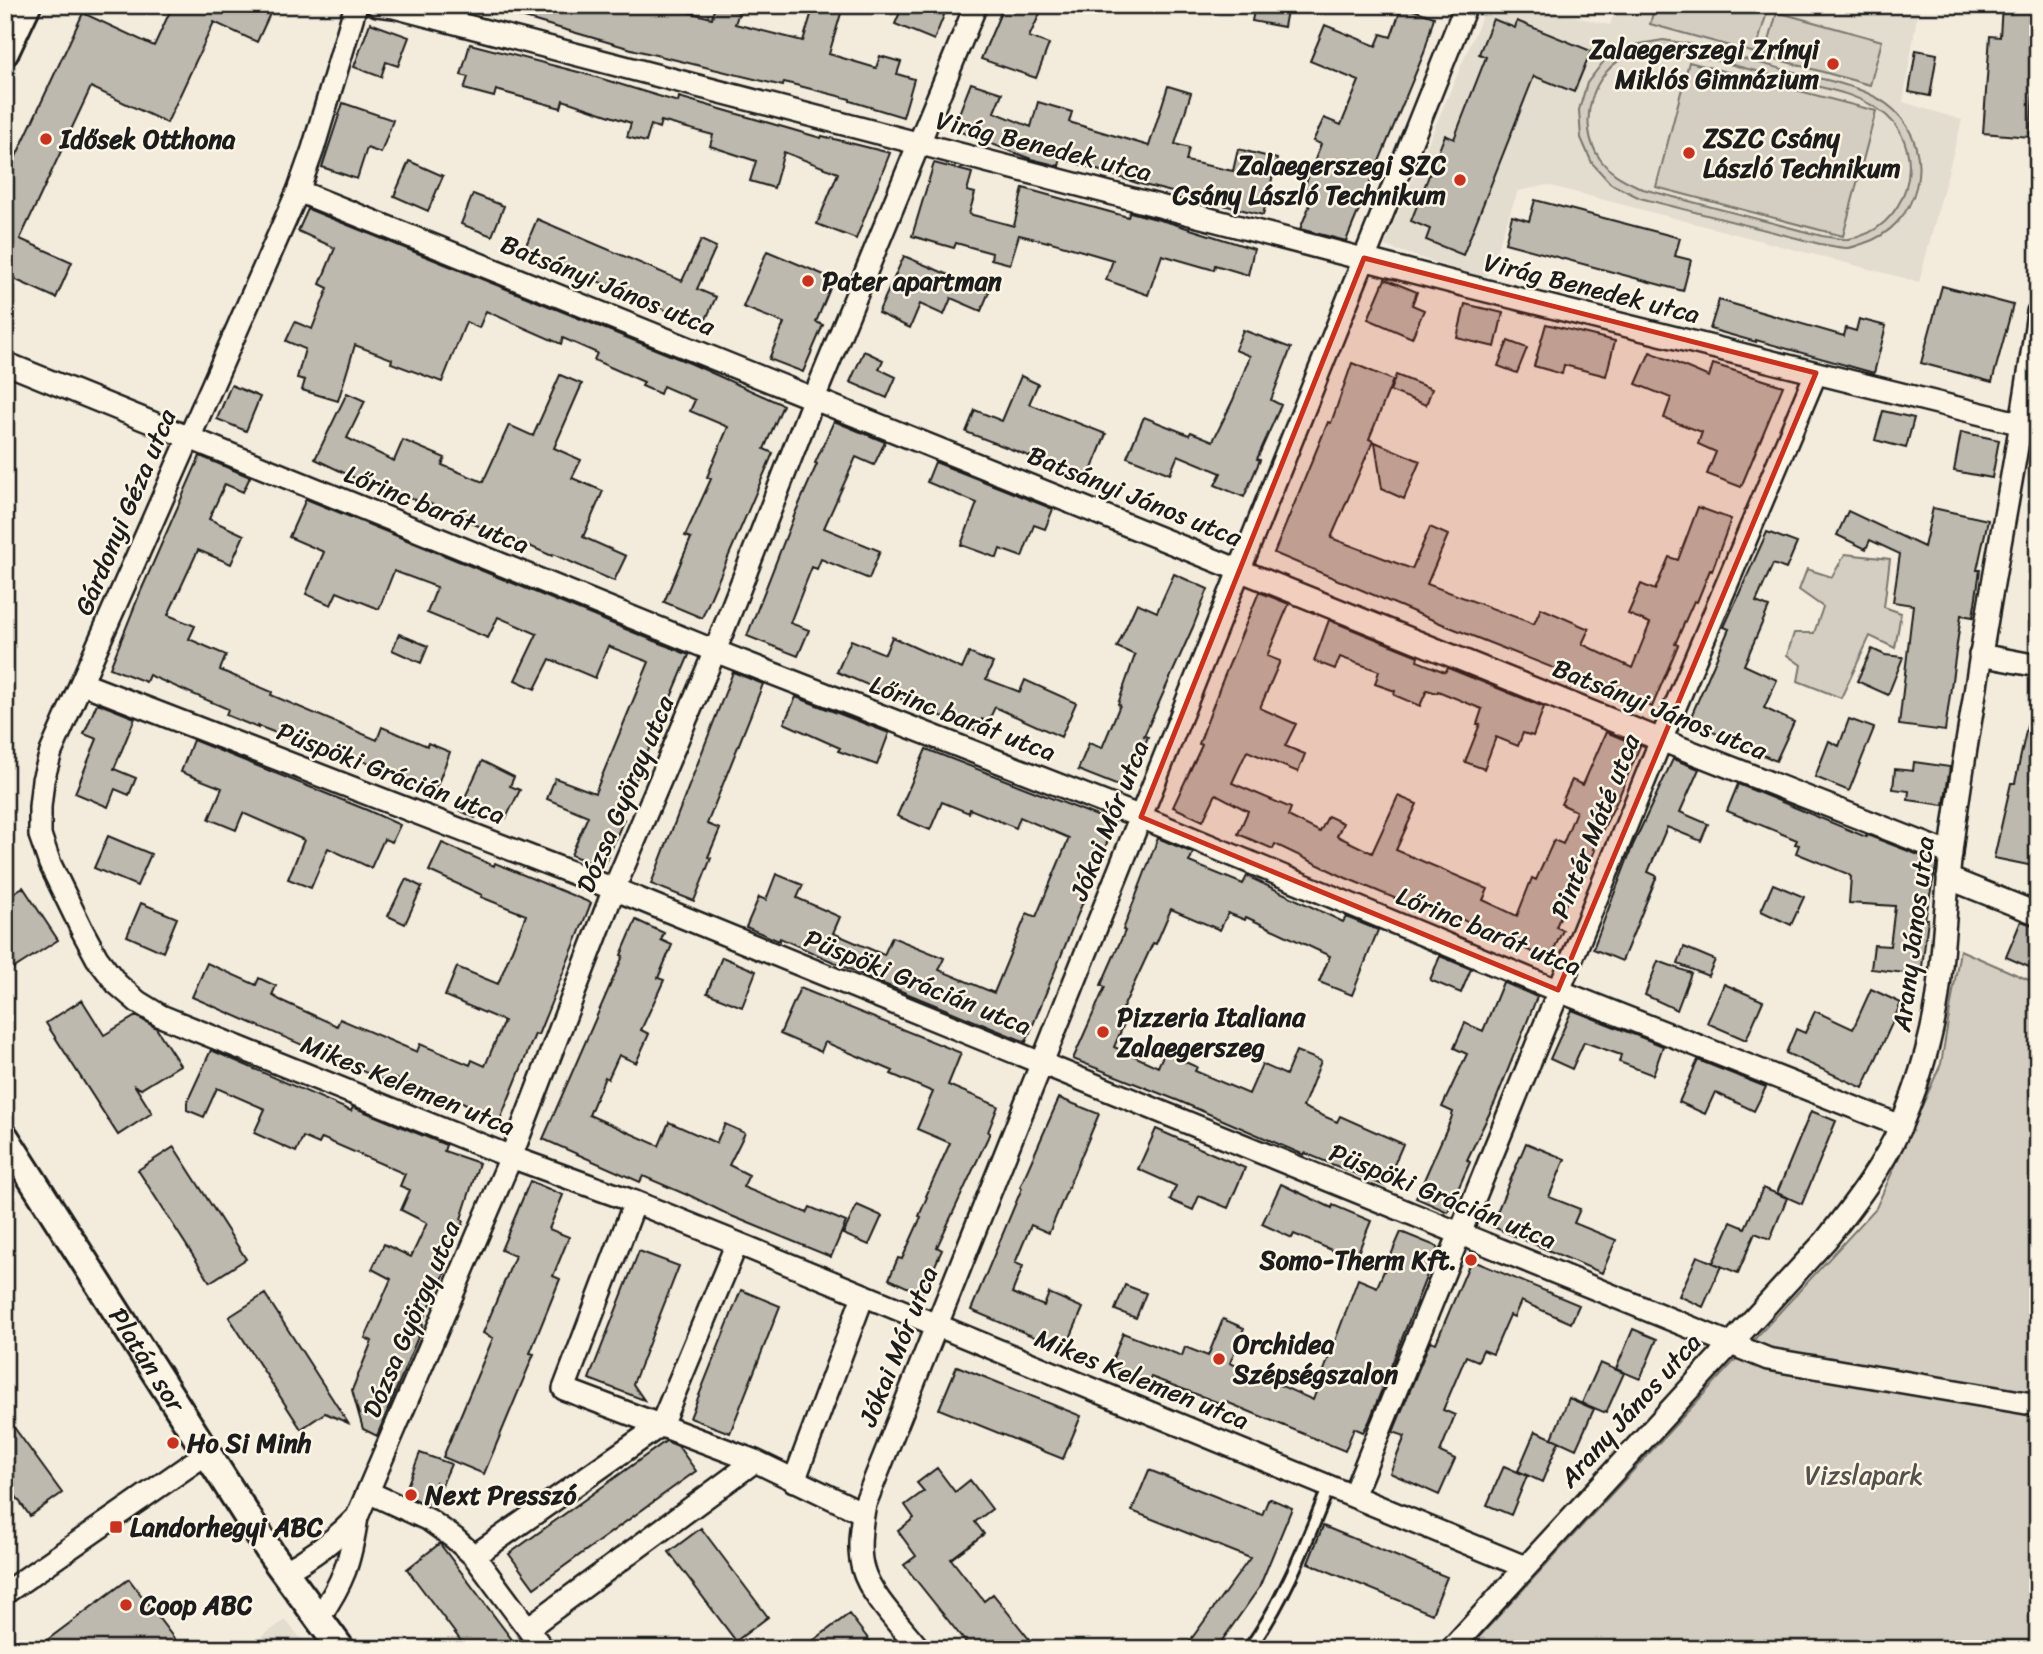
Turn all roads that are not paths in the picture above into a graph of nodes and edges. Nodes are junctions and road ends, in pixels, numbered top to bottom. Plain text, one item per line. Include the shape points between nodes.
1 (27, 5) edge
2 (356, 5) edge
3 (377, 5) edge
4 (976, 5) edge
5 (1466, 5) edge
6 (5, 52) edge
7 (919, 143) junction
8 (298, 191) junction
9 (1364, 258) junction
10 (2038, 312) edge
11 (5, 363) edge
12 (1816, 373) junction
13 (814, 398) junction
14 (2022, 424) junction
15 (187, 438) junction
16 (1240, 569) junction
17 (715, 651) junction
18 (1980, 656) junction
19 (2038, 666) edge
20 (81, 683) junction
21 (1661, 740) junction
22 (1141, 817) junction
23 (1951, 854) junction
24 (1948, 878) junction
25 (614, 889) junction
26 (2038, 914) edge
27 (1558, 990) junction
28 (161, 1016) joint
29 (1042, 1063) junction
30 (1901, 1126) junction
31 (5, 1137) edge
32 (511, 1157) junction
33 (635, 1202) junction
34 (1459, 1233) junction
35 (737, 1243) junction
36 (863, 1296) junction
37 (937, 1325) junction
38 (1730, 1342) junction
39 (2038, 1405) edge
40 (661, 1425) junction
41 (206, 1453) junction
42 (755, 1461) junction
43 (794, 1481) junction
44 (1329, 1486) junction
45 (368, 1492) junction
46 (1353, 1496) junction
47 (863, 1513) junction
48 (357, 1517) junction
49 (474, 1556) junction
50 (1525, 1567) junction
51 (284, 1572) junction
52 (5, 1593) edge
53 (318, 1619) junction
54 (528, 1629) junction
55 (341, 1649) edge
56 (543, 1649) edge
57 (919, 1649) edge
58 (1249, 1649) edge
59 (1451, 1649) edge

1 - 6 street
2 - 8 street, Gárdonyi Géza utca
3 - 7 street, Virág Benedek utca
4 - 7 street, Dózsa György utca
5 - 9 street, Jókai Mór utca
7 - 9 street, Virág Benedek utca
7 - 13 street, Dózsa György utca
8 - 13 street, Batsányi János utca
8 - 15 street, Gárdonyi Géza utca
9 - 12 street, Virág Benedek utca
9 - 16 street, Jókai Mór utca
10 - 14 street, Arany János utca
11 - 15 street, Lőrinc barát utca
12 - 14 street, Virág Benedek utca
12 - 21 street, Pintér Máté utca
13 - 16 street, Batsányi János utca
13 - 17 street, Dózsa György utca
14 - 18 street, Arany János utca
15 - 17 street, Lőrinc barát utca
15 - 20 street, Gárdonyi Géza utca
16 - 21 street, Batsányi János utca
16 - 22 street, Jókai Mór utca
17 - 22 street, Lőrinc barát utca
17 - 25 street, Dózsa György utca
18 - 19 street
18 - 23 street, Arany János utca
20 - 25 street, Püspöki Grácián utca
20 - 28 street, Gárdonyi Géza utca via 43,780 40,835 97,958 117,984
21 - 23 street, Batsányi János utca
21 - 27 street, Pintér Máté utca
22 - 27 street, Lőrinc barát utca
22 - 29 street, Jókai Mór utca
23 - 24 street, Arany János utca
24 - 26 street
24 - 30 street, Arany János utca via 1934,1017
25 - 29 street, Püspöki Grácián utca
25 - 32 street, Dózsa György utca
27 - 30 street, Lőrinc barát utca
27 - 34 street, Pintér Máté utca
28 - 32 street, Mikes Kelemen utca
29 - 34 street, Püspöki Grácián utca
29 - 37 street, Jókai Mór utca
30 - 38 street, Arany János utca via 1862,1194 1826,1240
31 - 41 street, Platán sor
32 - 33 street, Mikes Kelemen utca
32 - 45 street, Dózsa György utca
33 - 35 street, Mikes Kelemen utca
33 - 40 street via 564,1389
34 - 38 street, Püspöki Grácián utca
34 - 46 street, Pintér Máté utca
35 - 36 street, Mikes Kelemen utca
35 - 40 street
36 - 37 street, Mikes Kelemen utca
36 - 43 street
37 - 44 street, Mikes Kelemen utca
37 - 47 street, Jókai Mór utca
38 - 39 street, Püspöki Grácián utca via 1768,1359
38 - 50 street, Arany János utca
40 - 42 street
40 - 49 street
41 - 51 street, Platán sor
41 - 52 street
42 - 43 street
42 - 54 street
43 - 47 street
44 - 46 street, Mikes Kelemen utca
44 - 58 lane via 1293,1573
45 - 48 street, Dózsa György utca
45 - 49 street via 429,1520
46 - 50 street, Mikes Kelemen utca
47 - 57 street, Jókai Mór utca via 863,1569 874,1591
48 - 51 street, Dózsa György utca via 314,1556
48 - 53 street via 351,1559
49 - 54 street
50 - 59 street, Arany János utca
51 - 53 street, Platán sor
53 - 55 street, Platán sor
54 - 56 street

